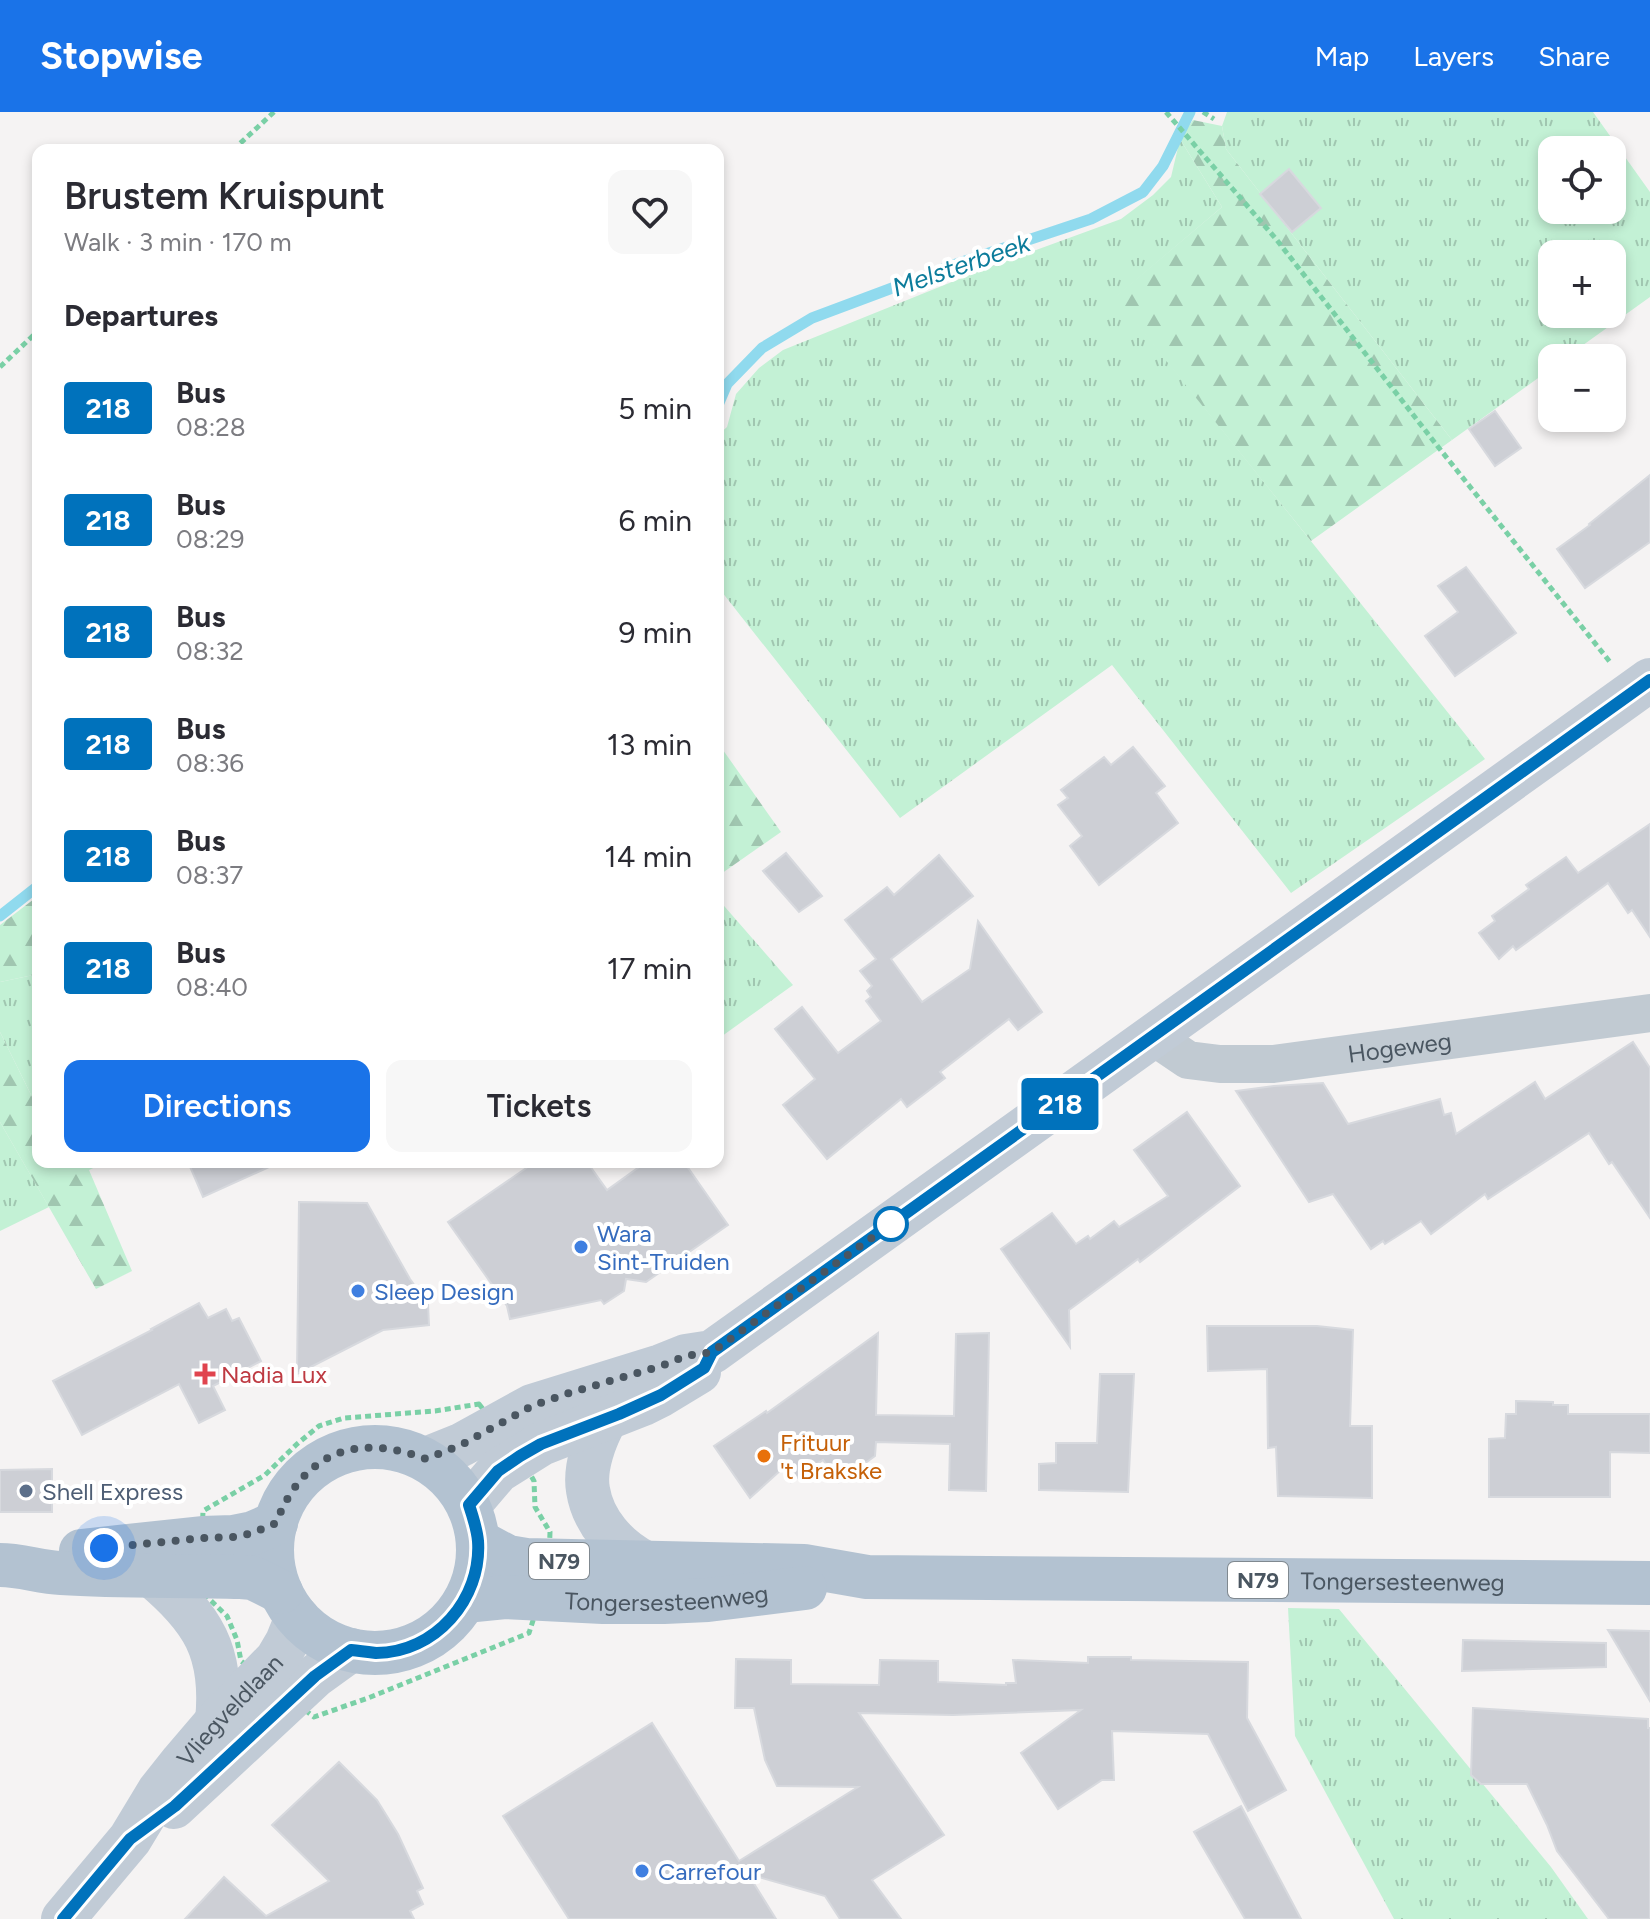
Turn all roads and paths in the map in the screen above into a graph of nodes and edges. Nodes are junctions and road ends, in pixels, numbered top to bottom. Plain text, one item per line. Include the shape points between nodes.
1 (274, 112) edge
2 (1166, 112) edge
3 (1203, 112) edge
4 (1214, 119) dead end
5 (239, 144) edge
6 (32, 337) edge
7 (0, 367) edge
8 (1642, 686) edge
9 (1650, 1013) edge
10 (1154, 1037) junction
11 (712, 1352) junction
12 (606, 1419) junction
13 (508, 1441) junction
14 (426, 1459) junction
15 (276, 1523) junction
16 (474, 1523) junction
17 (204, 1557) junction
18 (644, 1562) junction
19 (8, 1565) edge
20 (151, 1575) junction
21 (867, 1577) junction
22 (544, 1580) junction
23 (1650, 1583) edge
24 (465, 1601) junction
25 (289, 1605) junction
26 (351, 1650) junction
27 (275, 1688) junction
28 (217, 1721) junction
29 (130, 1839) junction
30 (63, 1919) edge

1 - 5 path
2 - 8 path via 1276,239 1439,448
3 - 4 path
6 - 7 path
8 - 10 main road
9 - 10 street, Hogeweg via 1273,1064 1188,1060
10 - 11 main road
11 - 12 main road via 704,1368 690,1378
11 - 13 main road via 532,1406
12 - 13 main road via 541,1444
12 - 18 main road via 596,1436 587,1489 606,1531
13 - 14 main road via 461,1445
13 - 16 main road
13 - 17 path via 479,1404 344,1418 319,1426 265,1475 203,1511
13 - 22 path via 534,1481 535,1507 550,1532
14 - 15 main road, N79 via 381,1447 335,1454 297,1482
14 - 16 main road, N79 via 458,1487
15 - 17 main road via 233,1537
15 - 25 main road, N79 via 274,1570
16 - 22 main road, Tongersesteenweg / N79 via 508,1557
16 - 24 main road via 476,1572
17 - 19 main road via 56,1553
17 - 20 main road
17 - 25 main road via 253,1578
17 - 27 path via 207,1597 227,1616 241,1661
18 - 21 main road, Tongersesteenweg / N79 via 804,1566
18 - 22 main road, Tongersesteenweg / N79
19 - 20 main road via 56,1573
20 - 28 main road via 196,1619 208,1639 216,1661
21 - 22 main road, Tongersesteenweg / N79 via 664,1602
21 - 23 main road, Tongersesteenweg / N79
22 - 24 main road, Tongersesteenweg / N79 via 505,1597
22 - 27 path via 529,1633 419,1678 314,1717
24 - 26 main road via 428,1639 378,1653
25 - 26 main road via 313,1632
25 - 27 main road, Vliegveldlaan via 287,1642 277,1659
26 - 27 main road, Vliegveldlaan
27 - 28 main road, Vliegveldlaan
27 - 29 main road, Vliegveldlaan via 175,1806
28 - 29 main road, Vliegveldlaan via 159,1791
29 - 30 main road, Vliegveldlaan

